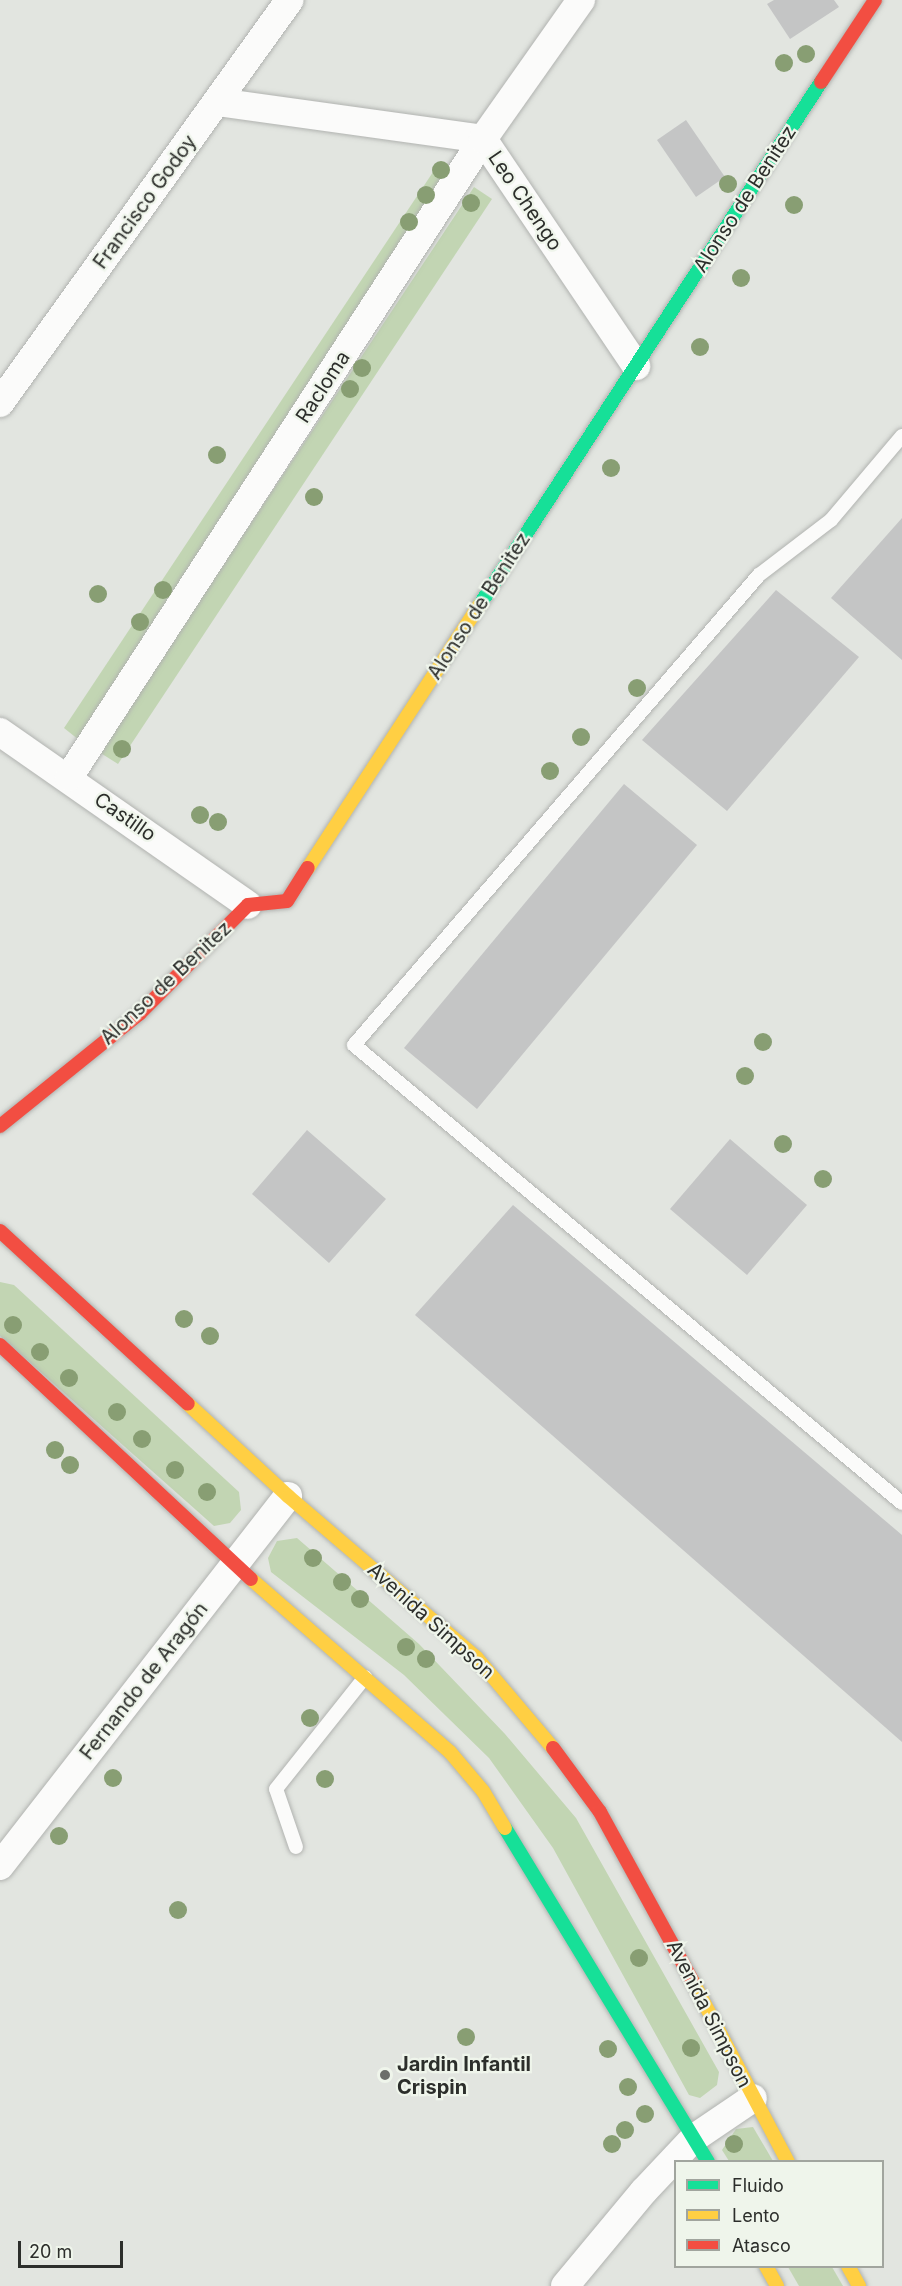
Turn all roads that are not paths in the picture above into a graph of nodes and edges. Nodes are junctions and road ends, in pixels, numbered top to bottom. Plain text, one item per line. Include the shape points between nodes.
1 (290, 0) edge
2 (581, 0) edge
3 (875, 0) edge
4 (218, 102) junction
5 (483, 139) junction
6 (636, 366) junction
7 (0, 403) edge
8 (902, 436) edge
9 (0, 732) edge
10 (69, 777) junction
11 (248, 905) junction
12 (0, 1126) edge
13 (4, 1243) edge
14 (0, 1345) edge
15 (288, 1496) junction
16 (902, 1503) edge
17 (234, 1564) junction
18 (366, 1676) junction
19 (296, 1847) dead end
20 (4, 1853) edge
21 (753, 2098) junction
22 (701, 2150) edge
23 (687, 2160) edge
24 (788, 2160) edge
25 (674, 2169) edge
26 (767, 2268) edge
27 (849, 2268) edge
28 (565, 2286) edge
29 (777, 2286) edge
30 (859, 2286) edge

1 - 4 street, Francisco Godoy
2 - 5 street, Racloma
3 - 6 main road, Alonso de Benitez
4 - 5 street, Leo Chengo
4 - 7 street, Francisco Godoy
5 - 6 street, Leo Chengo
5 - 10 street, Racloma
6 - 11 main road, Alonso de Benitez via 287,900
8 - 16 lane via 831,520 759,575 354,1045
9 - 10 street, Castillo
10 - 11 street, Castillo
11 - 12 main road, Alonso de Benitez via 139,1014
13 - 15 main road, Avenida Simpson
14 - 17 main road
15 - 17 street, Fernando de Aragón
15 - 21 main road, Avenida Simpson via 476,1657 546,1738 600,1812
17 - 18 main road
17 - 20 street, Fernando de Aragón
18 - 19 lane via 276,1789
18 - 22 main road via 450,1752 483,1791
21 - 22 street
21 - 24 main road, Avenida Simpson
22 - 23 street
25 - 28 street via 644,2191
26 - 29 main road
27 - 30 main road

